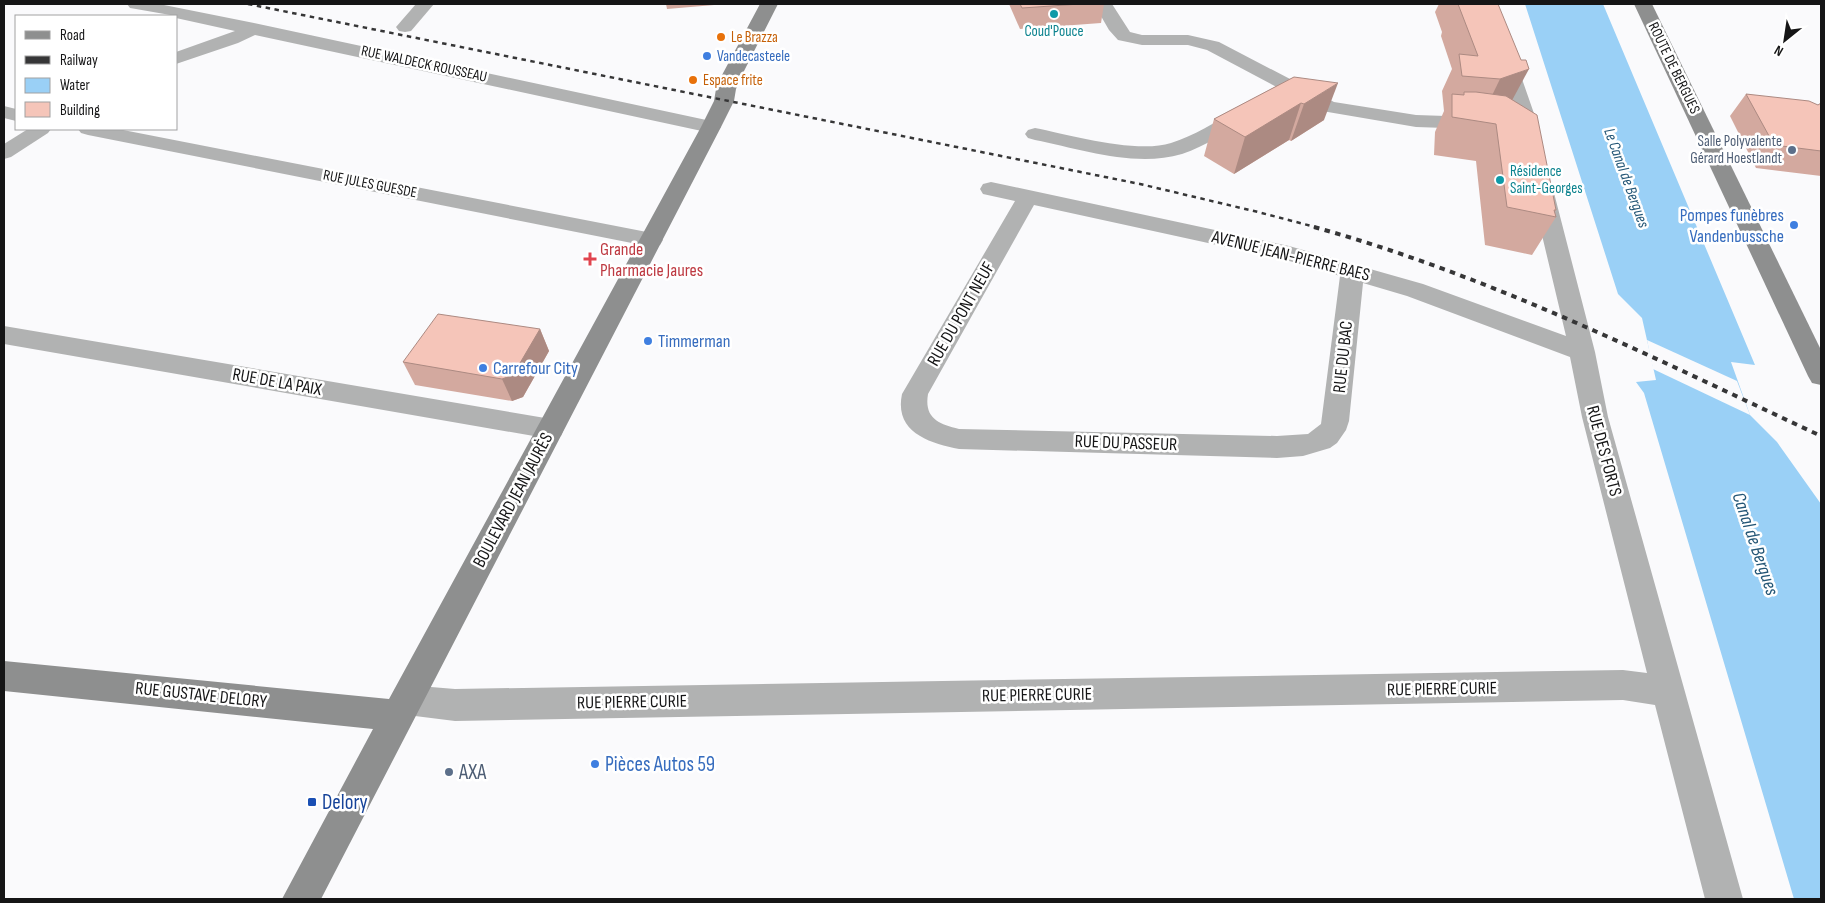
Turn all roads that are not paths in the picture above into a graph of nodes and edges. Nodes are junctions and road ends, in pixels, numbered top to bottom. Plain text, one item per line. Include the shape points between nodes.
1 (136, 4) edge
2 (425, 4) edge
3 (769, 4) edge
4 (784, 4) edge
5 (1103, 4) edge
6 (1487, 4) edge
7 (1643, 4) edge
8 (405, 27) dead end
9 (254, 28) junction
10 (178, 57) edge
11 (1277, 97) junction
12 (724, 101) junction
13 (711, 128) junction
14 (39, 130) edge
15 (93, 130) edge
16 (1530, 131) junction
17 (1035, 134) dead end
18 (4, 153) edge
19 (991, 189) dead end
20 (1028, 197) junction
21 (652, 240) junction
22 (1352, 271) junction
23 (4, 335) edge
24 (1582, 352) junction
25 (1821, 376) edge
26 (551, 429) junction
27 (929, 430) joint
28 (1323, 440) joint
29 (4, 676) edge
30 (1667, 691) junction
31 (403, 708) junction
32 (301, 899) edge
33 (1724, 899) edge

1 - 9 street, RUE WALDECK ROUSSEAU
2 - 8 street
3 - 12 street, BOULEVARD JEAN JAURÈS via 729,82
4 - 12 street, BOULEVARD JEAN JAURÈS via 737,90
5 - 11 street via 1122,35 1136,39 1180,39 1205,43 1227,52
6 - 16 street, RUE DES FORTS
7 - 25 street, ROUTE DE BERGUES
9 - 10 street
9 - 13 street, RUE WALDECK ROUSSEAU
11 - 16 street via 1416,121 1458,121
11 - 17 street via 1182,146 1157,153
12 - 13 street, BOULEVARD JEAN JAURÈS
13 - 21 street, BOULEVARD JEAN JAURÈS
14 - 18 street
15 - 21 street, RUE JULES GUESDE
16 - 24 street, RUE DES FORTS
19 - 20 street, AVENUE JEAN-PIERRE BAES
20 - 22 street, AVENUE JEAN-PIERRE BAES via 1254,244
20 - 27 street, RUE DU PONT NEUF via 915,394 915,416
21 - 26 street, BOULEVARD JEAN JAURÈS
22 - 24 street, AVENUE JEAN-PIERRE BAES via 1415,290
22 - 28 street, RUE DU BAC via 1336,421
23 - 26 street, RUE DE LA PAIX
24 - 30 street, RUE DES FORTS via 1595,417
26 - 31 street, BOULEVARD JEAN JAURÈS
27 - 28 street, RUE DU PASSEUR via 959,439 1257,447 1304,446
29 - 31 street, RUE GUSTAVE DELORY
30 - 31 street, RUE PIERRE CURIE via 1623,685
30 - 33 street, RUE DES FORTS
31 - 32 street, BOULEVARD JEAN JAURÈS

